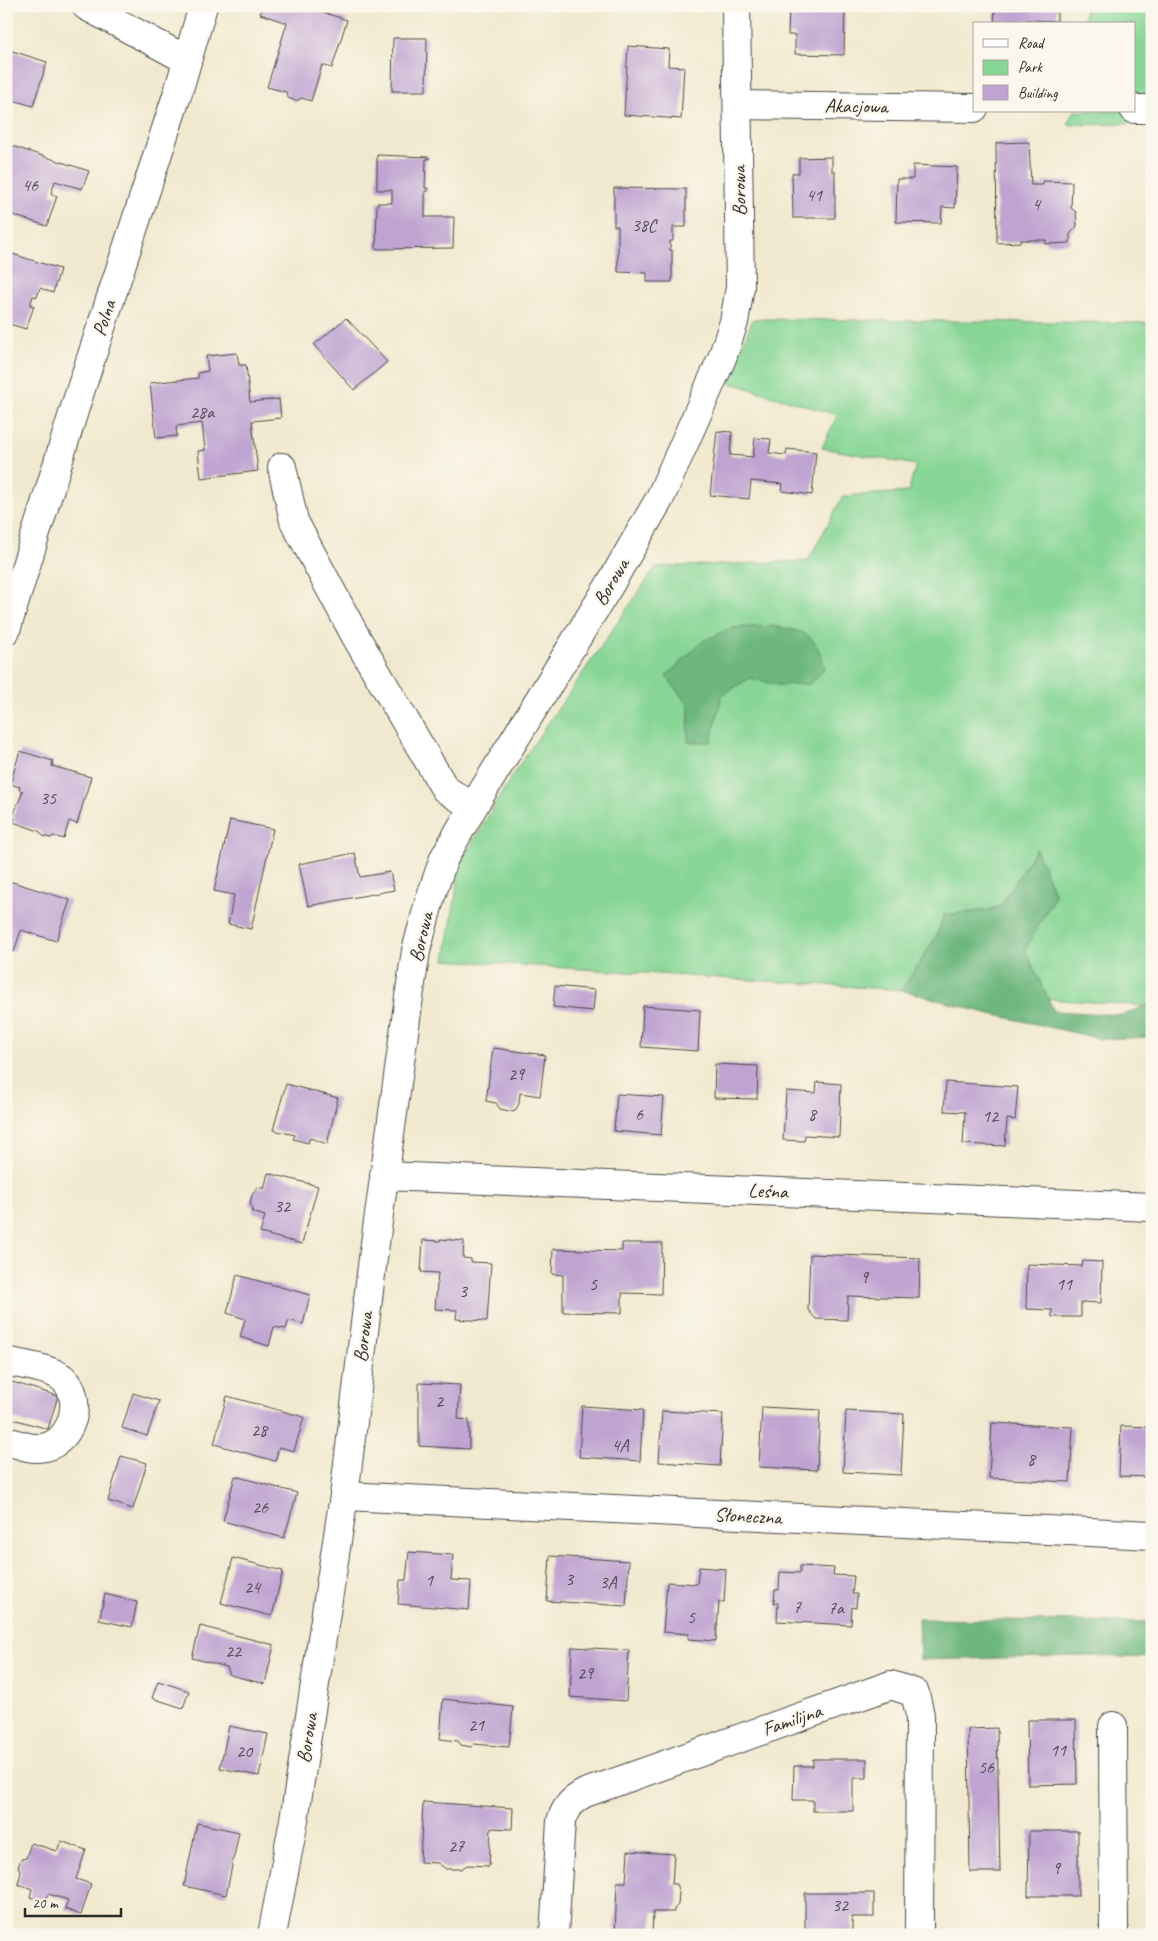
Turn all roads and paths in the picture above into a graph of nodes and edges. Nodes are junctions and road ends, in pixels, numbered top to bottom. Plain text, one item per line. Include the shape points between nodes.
1 (86, 6) edge
2 (202, 6) edge
3 (736, 6) edge
4 (187, 60) junction
5 (738, 104) junction
6 (973, 108) edge
7 (1136, 108) edge
8 (1152, 109) edge
9 (282, 467) dead end
10 (6, 630) edge
11 (473, 807) junction
12 (384, 1176) junction
13 (1152, 1207) edge
14 (6, 1361) edge
15 (6, 1441) edge
16 (344, 1496) junction
17 (1152, 1535) edge
18 (1113, 1726) dead end
19 (272, 1935) edge
20 (554, 1935) edge
21 (919, 1935) edge
22 (1114, 1935) edge

1 - 4 street
2 - 4 street, Polna
3 - 5 street, Borowa
4 - 10 street, Polna
5 - 6 street, Akacjowa
5 - 11 street, Borowa via 740,287 734,322 722,358 660,498
7 - 8 street
9 - 11 street via 294,520 356,637 445,789
11 - 12 street, Borowa via 444,858 416,952
12 - 13 street, Leśna
12 - 16 street, Borowa
14 - 15 street via 57,1375 70,1385 74,1400 73,1416 66,1432 56,1442 37,1448
16 - 17 street, Słoneczna
16 - 19 street, Borowa via 294,1820
18 - 22 street
20 - 21 street, Familijna via 561,1821 567,1805 575,1798 891,1685 915,1693 920,1715

